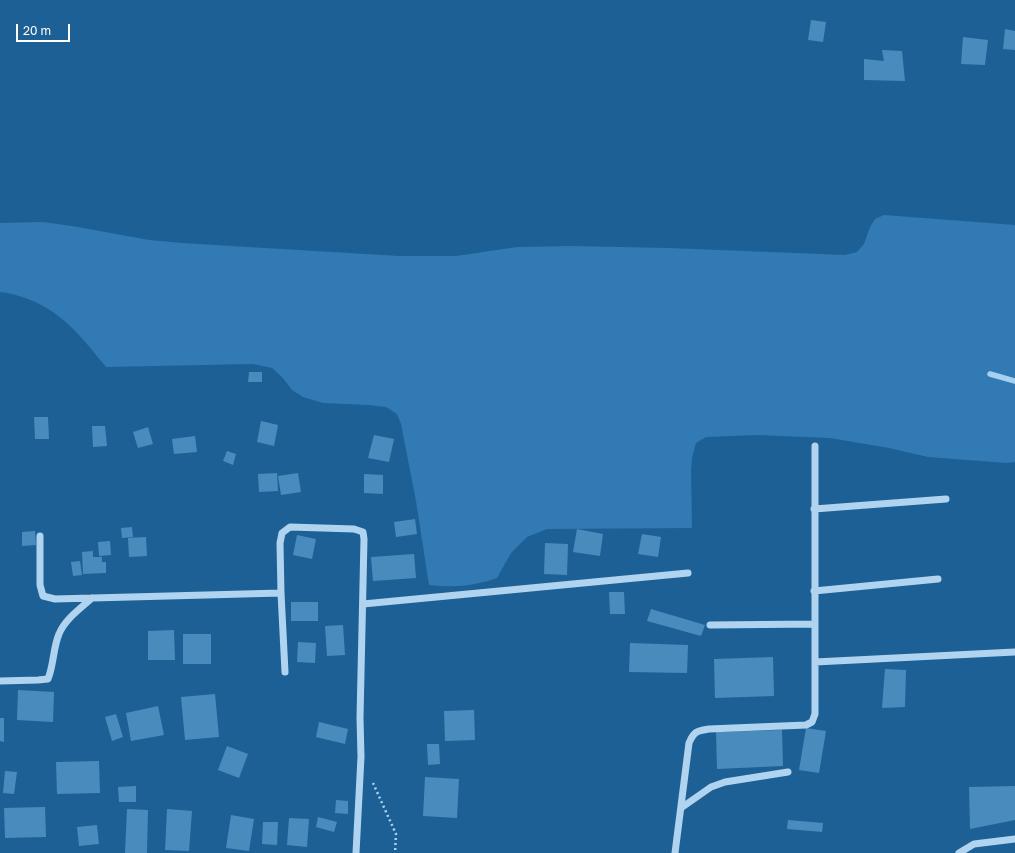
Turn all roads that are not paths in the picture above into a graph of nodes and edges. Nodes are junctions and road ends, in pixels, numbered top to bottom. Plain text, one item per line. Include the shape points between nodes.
1 (814, 446) dead end
2 (946, 500) dead end
3 (814, 509) junction
4 (40, 536) dead end
5 (688, 573) dead end
6 (938, 579) dead end
7 (814, 591) junction
8 (281, 593) junction
9 (92, 598) junction
10 (363, 604) junction
11 (814, 624) junction
12 (710, 625) dead end
13 (1015, 652) edge
14 (815, 662) junction
15 (285, 672) dead end
16 (0, 681) edge
17 (788, 772) dead end
18 (681, 808) junction
19 (1015, 839) edge
20 (356, 853) edge
21 (675, 853) edge
22 (959, 853) edge

1 - 3 street
2 - 3 street
3 - 7 street
4 - 9 street via 42,596 55,599
5 - 10 street
6 - 7 street
7 - 11 street
8 - 9 street
8 - 10 street via 282,533 290,527 354,529 363,532 364,539
8 - 15 street
9 - 16 street via 65,622 58,634 48,679
10 - 20 street via 361,757
11 - 12 street
11 - 14 street
13 - 14 street
14 - 18 street via 815,714 812,722 806,725 709,729 697,731 692,735
17 - 18 street via 725,782 711,787
18 - 21 street
19 - 22 street via 974,844

